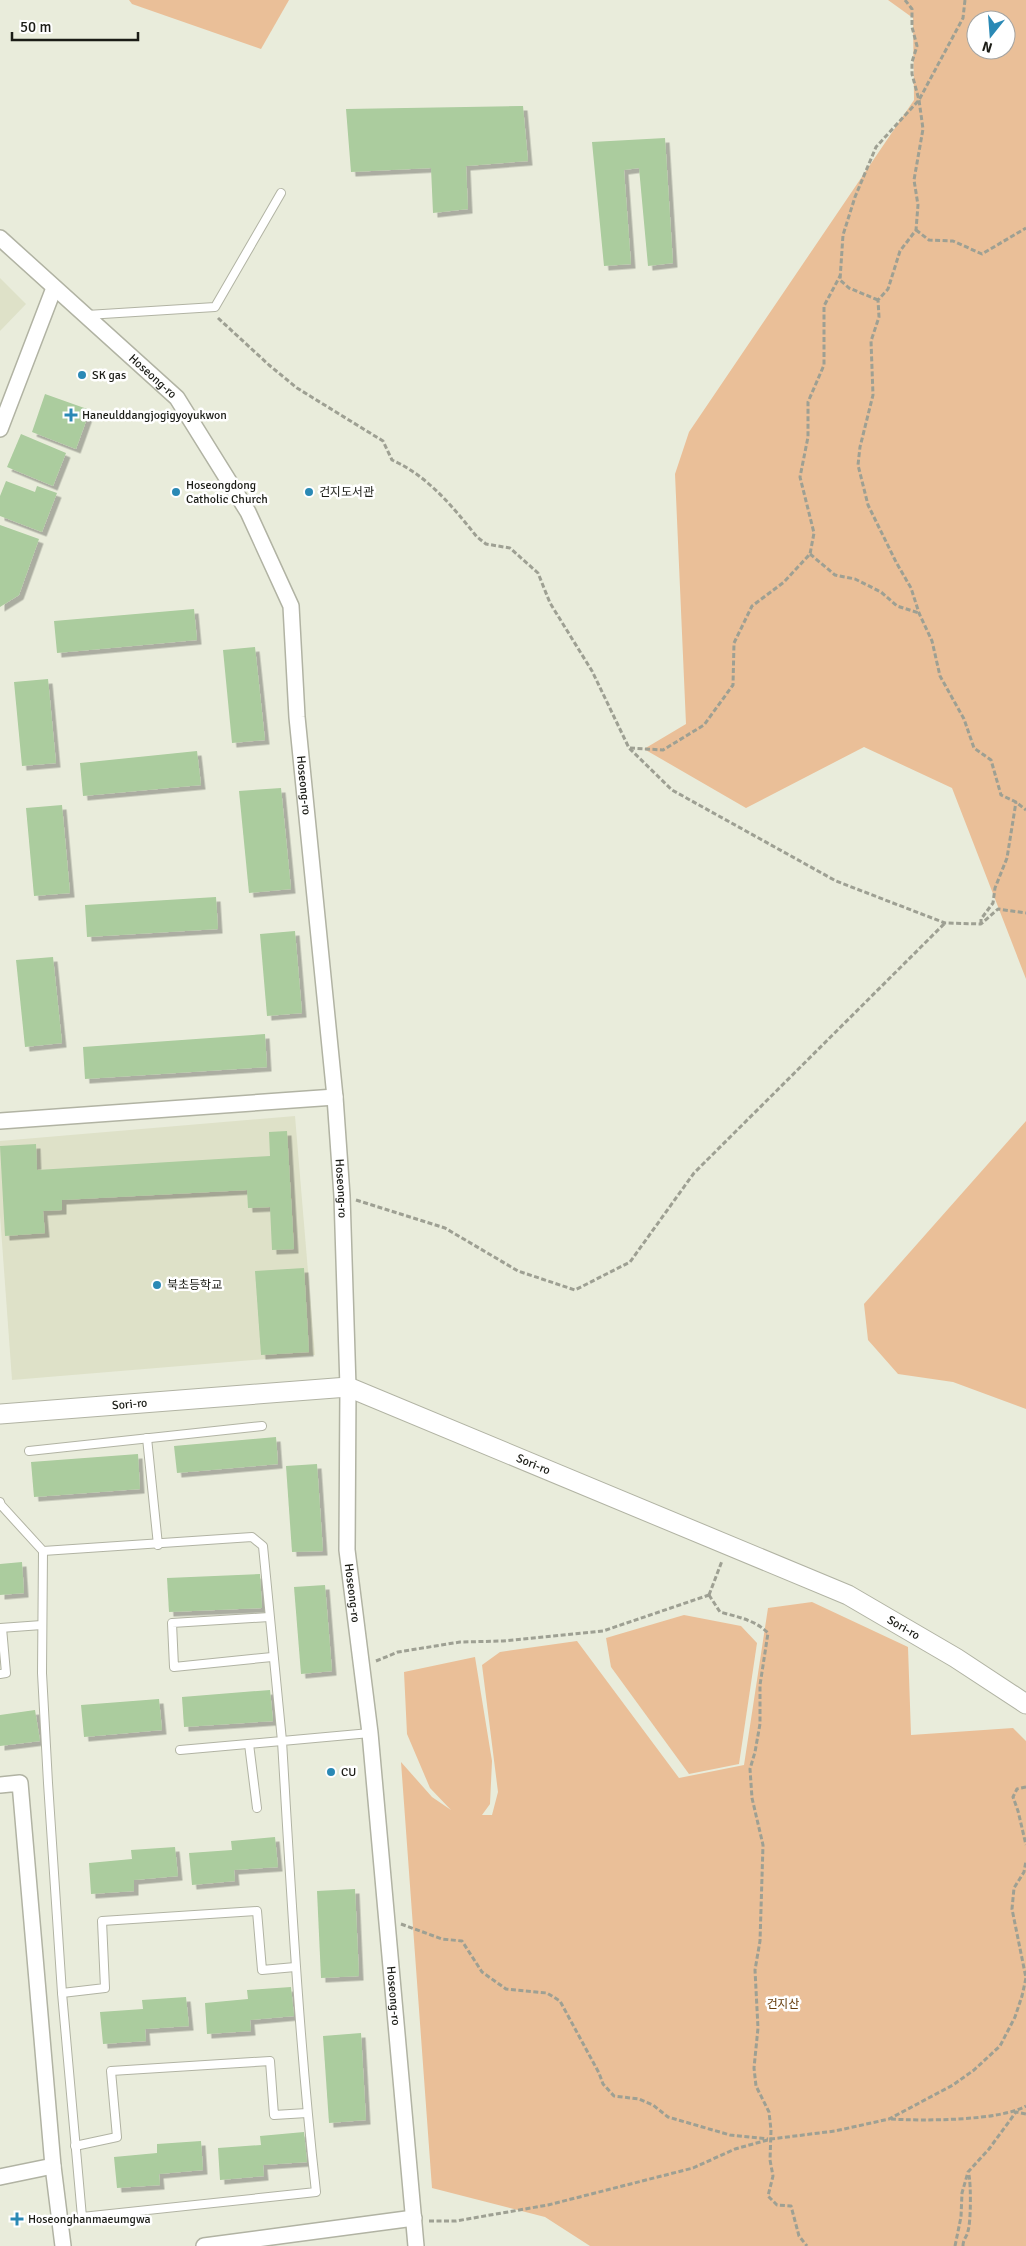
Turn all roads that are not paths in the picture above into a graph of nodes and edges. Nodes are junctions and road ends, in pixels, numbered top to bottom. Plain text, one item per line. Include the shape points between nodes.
1 (281, 193) dead end
2 (0, 238) edge
3 (54, 288) junction
4 (85, 315) junction
5 (0, 429) edge
6 (335, 1097) junction
7 (0, 1121) edge
8 (348, 1387) junction
9 (0, 1414) edge
10 (262, 1426) dead end
11 (148, 1438) junction
12 (29, 1451) dead end
13 (0, 1502) edge
14 (158, 1544) junction
15 (43, 1551) junction
16 (269, 1617) junction
17 (42, 1625) junction
18 (1, 1628) edge
19 (272, 1657) junction
20 (0, 1674) edge
21 (1026, 1704) edge
22 (370, 1733) junction
23 (282, 1741) junction
24 (249, 1744) junction
25 (180, 1750) dead end
26 (0, 1785) edge
27 (257, 1808) dead end
28 (295, 1967) junction
29 (62, 1993) junction
30 (307, 2113) junction
31 (75, 2146) junction
32 (53, 2166) junction
33 (0, 2177) edge
34 (414, 2218) junction
35 (63, 2246) edge
36 (204, 2246) edge
37 (416, 2246) edge

1 - 4 lane via 215,306
2 - 3 street, Hoseong-ro
3 - 4 street, Hoseong-ro
3 - 5 street
4 - 6 street, Hoseong-ro via 177,398 248,512 291,606 297,717
6 - 7 street
6 - 8 street, Hoseong-ro via 342,1196
8 - 9 street, Sori-ro
8 - 21 street, Sori-ro via 848,1595 956,1658
8 - 22 street, Hoseong-ro via 347,1550
10 - 11 lane
11 - 12 lane
11 - 14 lane
13 - 15 lane
14 - 15 lane
14 - 16 lane via 252,1537 263,1546
15 - 17 lane
16 - 19 lane
16 - 19 lane via 172,1623 174,1667
17 - 18 lane
17 - 29 lane via 43,1693
18 - 20 lane via 6,1673
19 - 23 lane
22 - 23 lane
22 - 34 street, Hoseong-ro
23 - 24 lane
23 - 28 lane
24 - 25 lane
24 - 27 lane
26 - 32 street via 20,1783
28 - 29 lane via 262,1970 258,1911 102,1922 105,1988
28 - 30 lane
29 - 31 lane
30 - 31 lane via 274,2115 270,2061 111,2071 117,2138
30 - 31 lane via 316,2192 82,2217
32 - 33 street
32 - 35 street
34 - 36 street
34 - 37 street, Hoseong-ro

